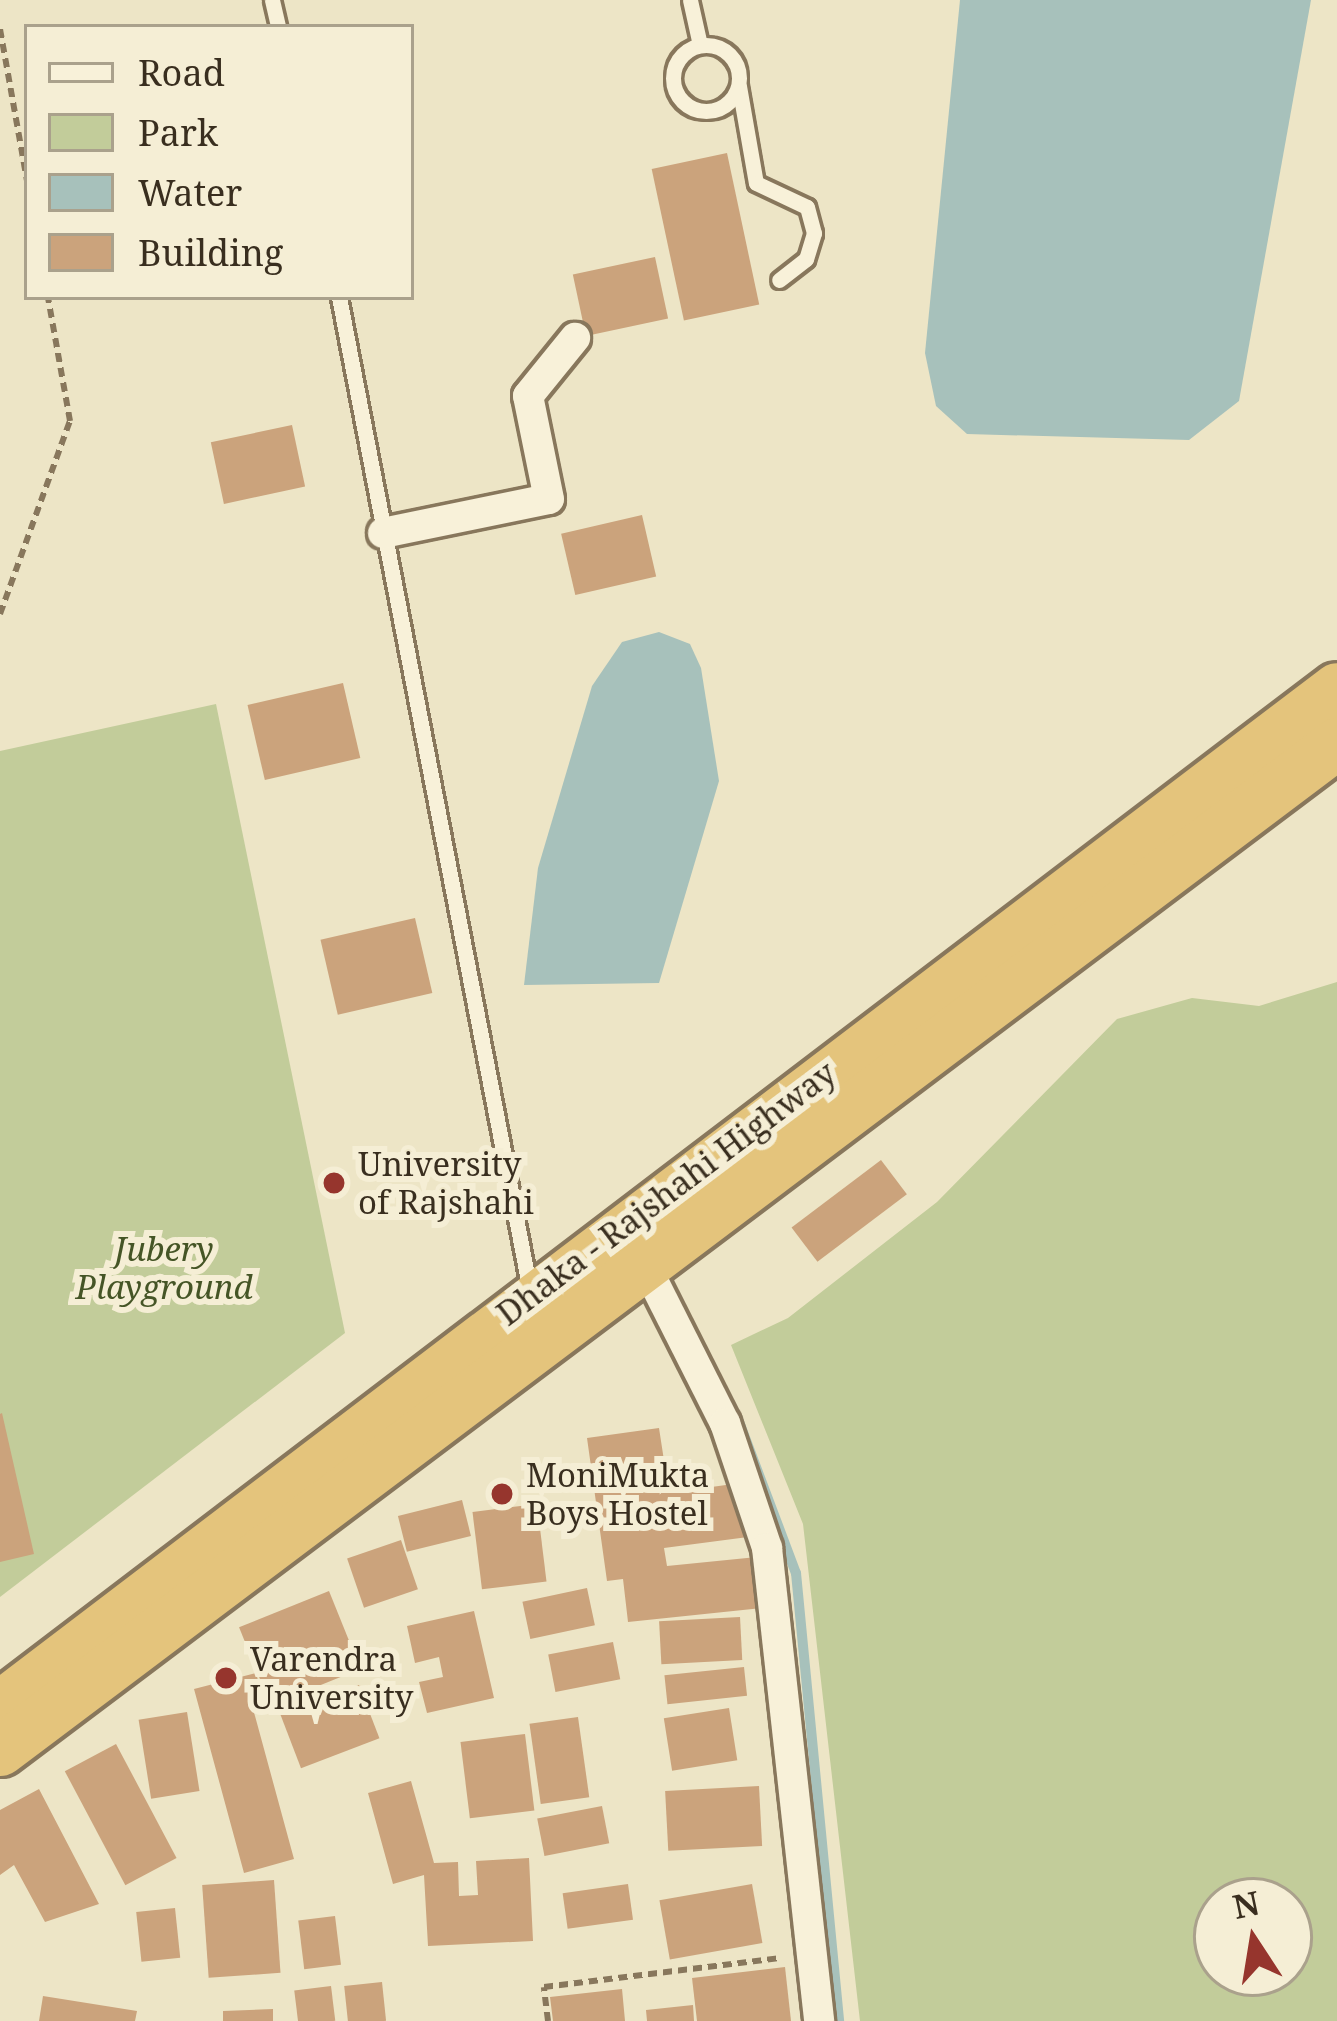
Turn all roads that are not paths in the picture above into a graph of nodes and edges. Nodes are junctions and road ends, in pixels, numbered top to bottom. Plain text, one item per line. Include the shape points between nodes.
1 (690, 0) edge
2 (700, 45) junction
3 (739, 86) junction
4 (779, 280) dead end
5 (340, 300) edge
6 (574, 338) dead end
7 (383, 533) junction
8 (1337, 688) edge
9 (1337, 743) edge
10 (623, 1225) junction
11 (649, 1270) junction
12 (530, 1294) junction
13 (0, 1706) edge
14 (0, 1750) edge
15 (819, 2021) edge

1 - 2 lane
2 - 3 lane via 730,55
2 - 3 lane via 673,74 684,103 716,110
3 - 4 lane via 756,183 807,207 814,232 806,259
5 - 7 lane
6 - 7 street via 528,396 549,499
7 - 12 lane
8 - 10 highway, Dhaka - Rajshahi Highway
9 - 11 highway, Dhaka - Rajshahi Highway
10 - 11 street
10 - 12 highway, Dhaka - Rajshahi Highway
11 - 14 highway, Dhaka - Rajshahi Highway
11 - 15 street via 725,1423 767,1549
12 - 13 highway, Dhaka - Rajshahi Highway

